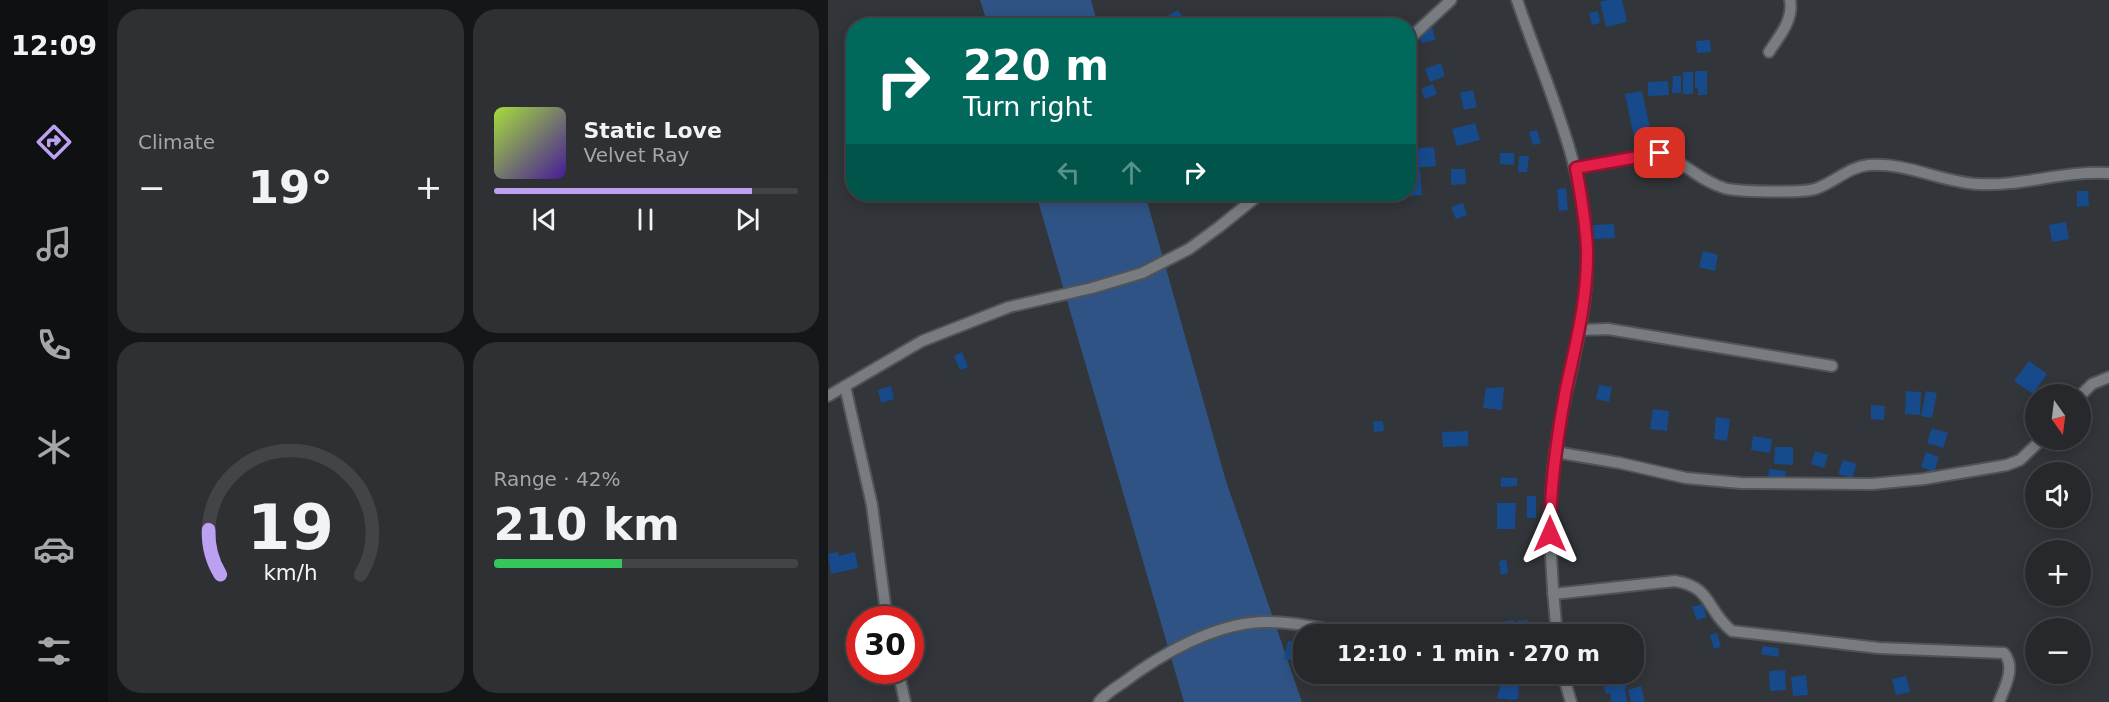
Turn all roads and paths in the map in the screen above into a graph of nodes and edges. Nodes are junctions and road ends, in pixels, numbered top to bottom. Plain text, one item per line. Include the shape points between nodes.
1 (1451, 0) edge
2 (1517, 0) edge
3 (1790, 0) edge
4 (1416, 33) edge
5 (1769, 52) dead end
6 (1576, 168) junction
7 (2109, 173) edge
8 (1252, 201) edge
9 (1580, 330) junction
10 (1832, 366) dead end
11 (2109, 377) edge
12 (2091, 385) edge
13 (845, 386) junction
14 (828, 396) edge
15 (2030, 450) edge
16 (1555, 452) junction
17 (1553, 594) junction
18 (885, 606) edge
19 (1296, 624) edge
20 (1556, 624) edge
21 (901, 684) edge
22 (1566, 684) edge
23 (905, 702) edge
24 (1099, 702) edge
25 (1571, 702) edge
26 (1999, 702) edge

1 - 4 street
2 - 6 street
3 - 5 street via 1787,24
6 - 7 street via 1660,153 1706,181 1745,191 1814,189 1865,165 1884,164 1975,184
6 - 9 street via 1587,250
8 - 13 street via 1189,249 1142,273 1009,307 922,341
9 - 10 street via 1608,329
9 - 16 street
11 - 12 street
13 - 14 street
13 - 18 street via 872,505
15 - 16 street via 2007,465 1872,484 1720,482
16 - 17 street via 1550,499
17 - 20 street
17 - 26 street via 1675,581 1700,589 1732,632 1879,648 2004,653 2009,658 2010,674
19 - 24 street via 1260,622 1191,641 1144,667
21 - 23 street
22 - 25 street

